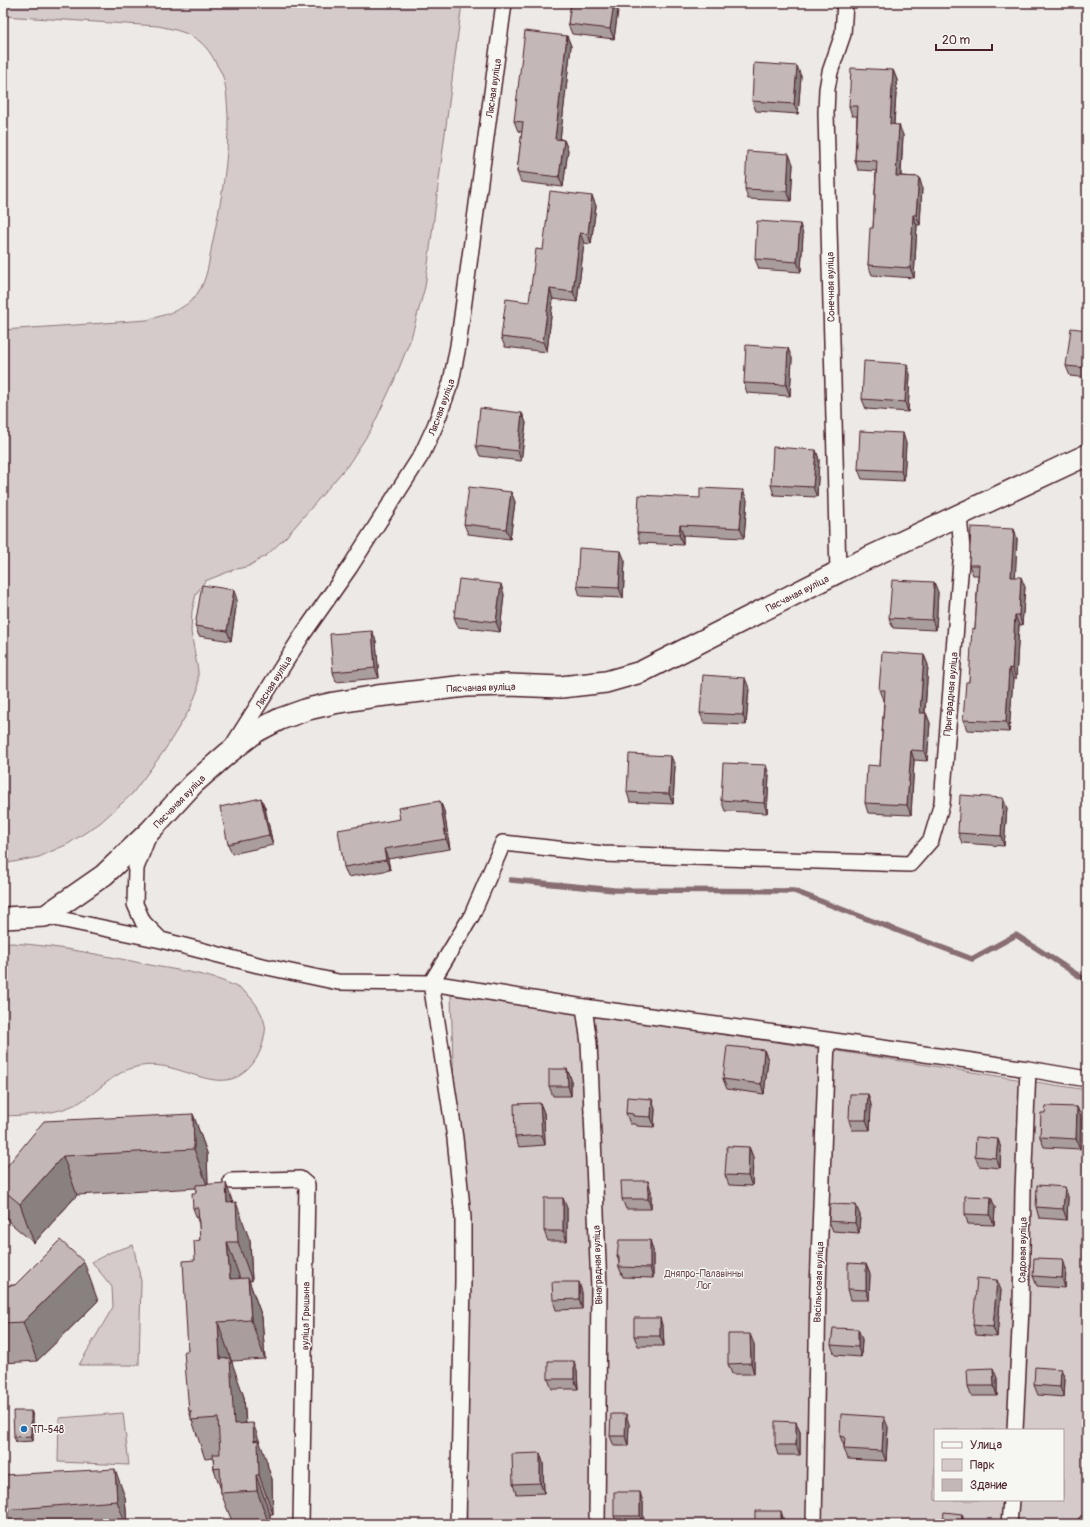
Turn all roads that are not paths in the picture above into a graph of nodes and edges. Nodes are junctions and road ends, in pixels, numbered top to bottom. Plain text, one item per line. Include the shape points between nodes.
1 (504, 3) edge
2 (845, 3) edge
3 (1087, 455) edge
4 (959, 516) junction
5 (838, 572) junction
6 (227, 754) junction
7 (150, 831) junction
8 (45, 916) junction
9 (3, 918) edge
10 (161, 940) junction
11 (431, 983) junction
12 (584, 1007) junction
13 (827, 1040) junction
14 (1028, 1069) junction
15 (1087, 1079) edge
16 (231, 1180) dead end
17 (1015, 1429) edge
18 (1011, 1501) edge
19 (1087, 1522) edge
20 (301, 1524) edge
21 (458, 1524) edge
22 (597, 1524) edge
23 (814, 1524) edge
24 (1009, 1524) edge
25 (1085, 1524) edge

1 - 6 street, Лясная вуліца via 458,346 451,382 435,426 405,482 303,634
2 - 5 street, Сонечная вуліца via 843,34 830,72 826,113
3 - 4 street, Пясчаная вуліца
4 - 5 street, Пясчаная вуліца
4 - 11 street, Прыгарадная вуліца via 962,549 942,803 931,840 910,864 603,854 503,843 472,915
5 - 6 street, Пясчаная вуліца via 634,674 606,682 562,688 466,686 334,703 280,719 257,731
6 - 7 street, Пясчаная вуліца via 193,784
7 - 8 street, Пясчаная вуліца via 104,875
7 - 10 street via 136,868 135,904 143,922
8 - 9 street
8 - 10 street
10 - 11 street via 338,982
11 - 12 street
11 - 21 street via 455,1138 463,1218
12 - 13 street
12 - 22 street, Вінаградная вуліца via 589,1043 599,1288
13 - 14 street
13 - 23 street, Васільковая вуліца via 818,1288
14 - 15 street
14 - 17 street, Садовая вуліца
16 - 20 street, вуліца Грышына via 300,1179 307,1185
18 - 24 street
19 - 25 street

